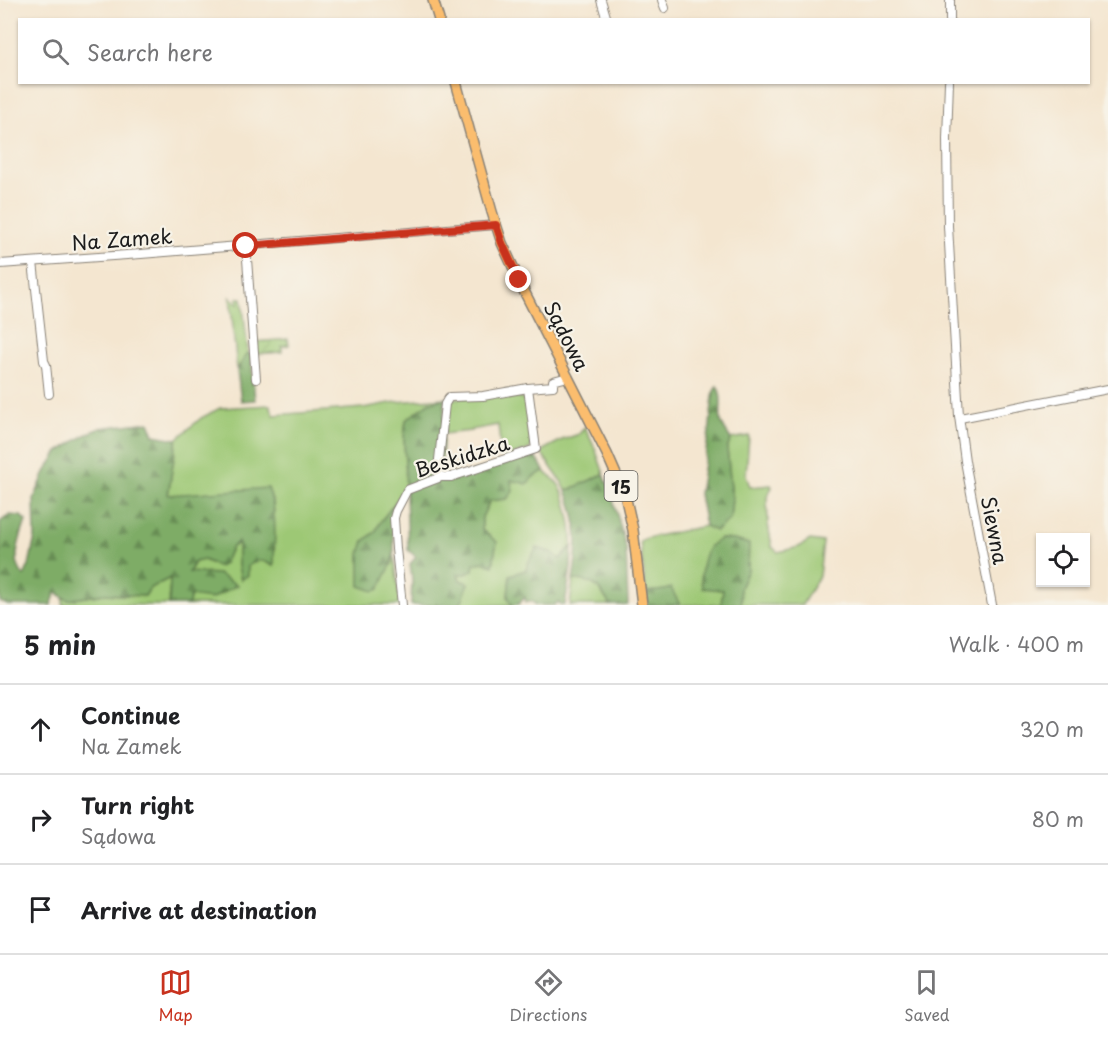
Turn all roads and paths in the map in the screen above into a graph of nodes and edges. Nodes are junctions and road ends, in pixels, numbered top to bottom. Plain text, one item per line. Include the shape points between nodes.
1 (433, 0) edge
2 (601, 0) edge
3 (950, 0) edge
4 (438, 18) edge
5 (606, 18) edge
6 (950, 18) edge
7 (457, 84) edge
8 (949, 84) edge
9 (496, 225) junction
10 (246, 246) junction
11 (33, 262) junction
12 (0, 264) edge
13 (568, 377) junction
14 (256, 379) dead end
15 (528, 388) junction
16 (1108, 389) edge
17 (49, 394) dead end
18 (960, 418) junction
19 (441, 477) junction
20 (402, 605) edge
21 (642, 605) edge
22 (992, 605) edge

1 - 4 main road
2 - 5 street
3 - 6 street
7 - 9 main road, Sądowa / 15
8 - 18 street, Siewna via 948,225
9 - 10 street, Na Zamek
9 - 13 main road, Sądowa / 15 via 508,258
10 - 11 street, Na Zamek
10 - 14 street
11 - 12 street, Na Zamek
11 - 17 street
13 - 15 street via 553,381 554,386
13 - 21 main road, Sądowa / 15 via 625,495
15 - 19 street, Beskidzka via 536,449 452,477
15 - 19 street via 449,397 438,469
16 - 18 street
18 - 22 street, Siewna
19 - 20 street, Beskidzka via 407,490 396,511

